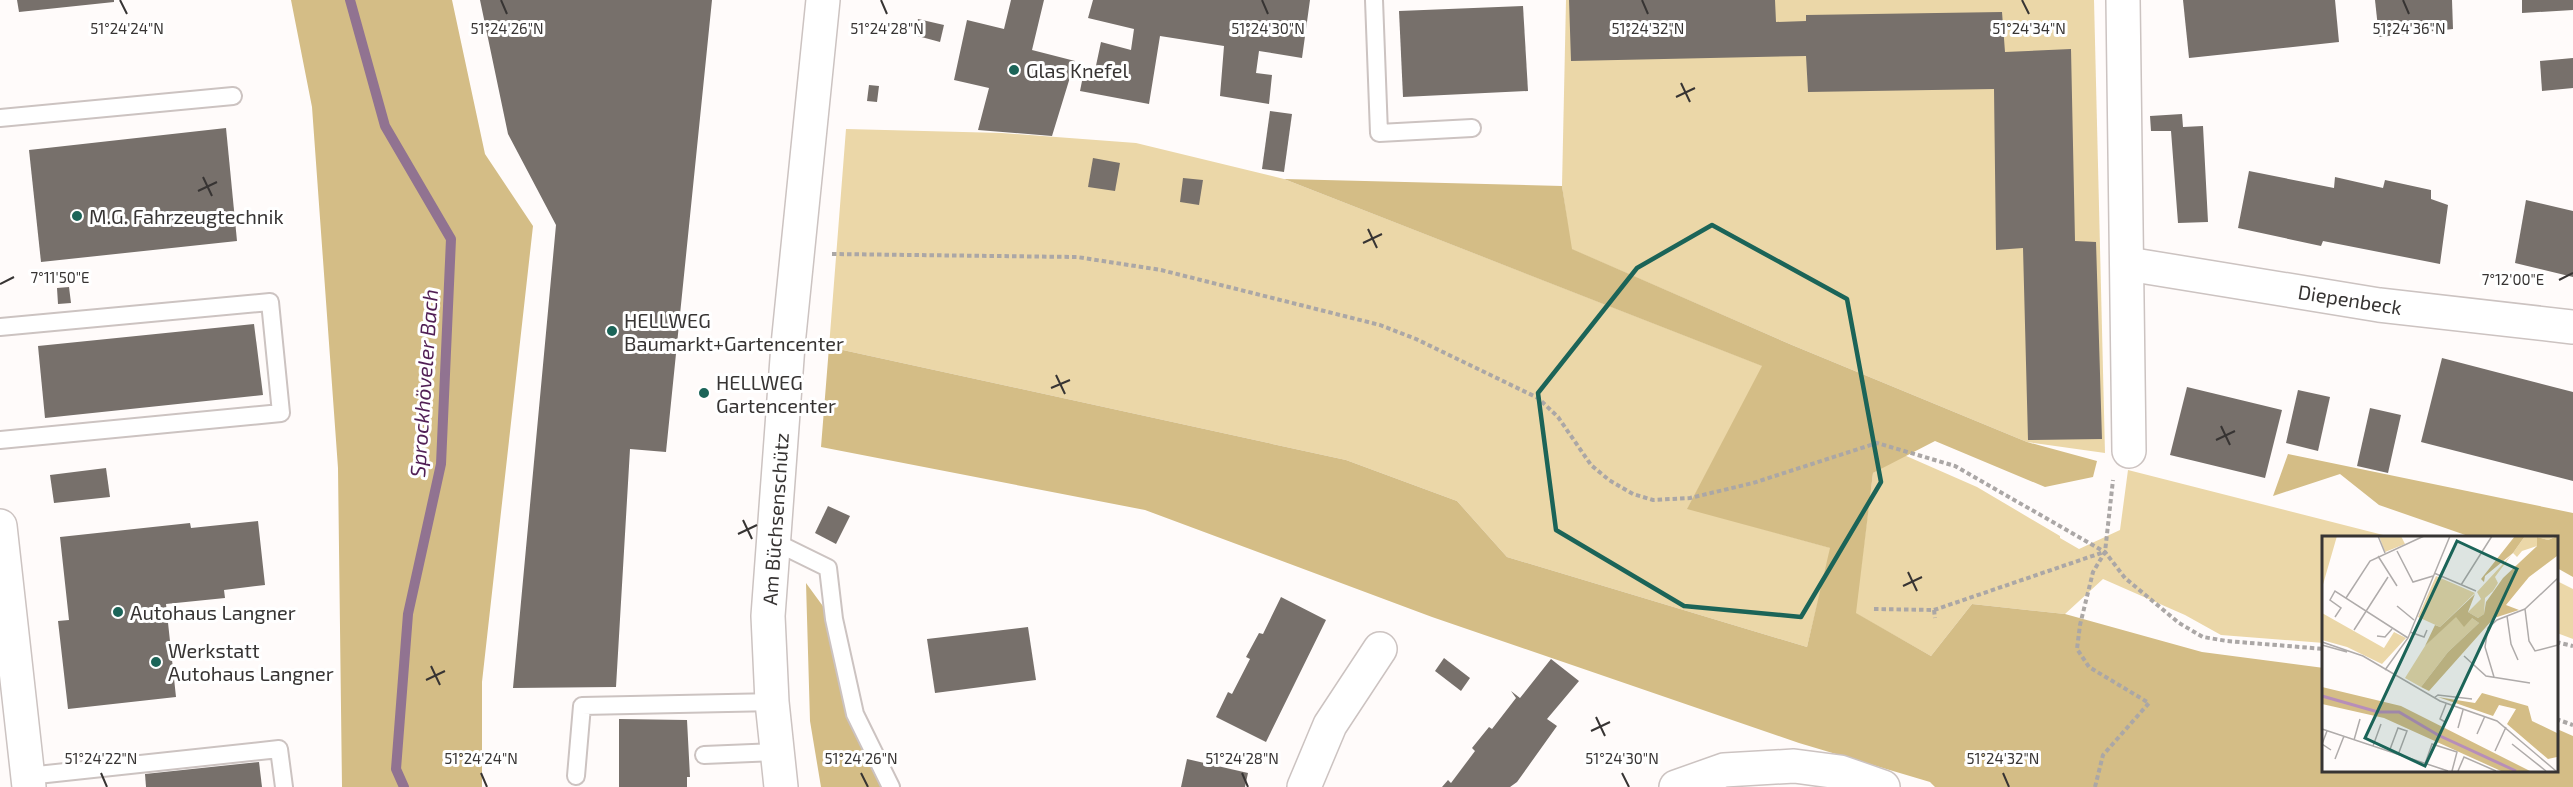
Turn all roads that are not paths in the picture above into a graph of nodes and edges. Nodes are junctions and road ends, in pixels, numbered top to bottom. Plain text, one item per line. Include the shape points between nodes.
1 (823, 0) edge
2 (1374, 0) edge
3 (2123, 0) edge
4 (233, 96) dead end
5 (0, 118) edge
6 (1472, 128) dead end
7 (2128, 264) junction
8 (0, 327) edge
9 (2573, 327) edge
10 (0, 440) edge
11 (2129, 451) road end
12 (0, 526) edge
13 (773, 540) junction
14 (3, 574) edge
15 (1380, 649) dead end
16 (772, 702) junction
17 (777, 753) junction
18 (704, 755) dead end
19 (576, 776) dead end
20 (28, 782) edge
21 (284, 787) edge
22 (781, 787) edge
23 (891, 787) edge
24 (1304, 787) edge
25 (1676, 787) edge
26 (1883, 787) edge

1 - 13 street, Am Büchsenschütz via 788,345
2 - 6 lane via 1379,133
3 - 7 street
4 - 5 lane
7 - 9 street, Diepenbeck via 2379,305
7 - 11 street
8 - 10 lane via 270,302 281,412
12 - 14 street
13 - 16 street, Am Büchsenschütz via 768,616
13 - 23 lane via 828,568 834,619 855,714
14 - 20 street
15 - 24 street via 1330,725
16 - 17 street, Am Büchsenschütz
16 - 19 lane via 582,706
17 - 18 lane
17 - 22 street, Am Büchsenschütz
20 - 21 lane via 279,748
25 - 26 street via 1724,770 1794,766 1840,772

